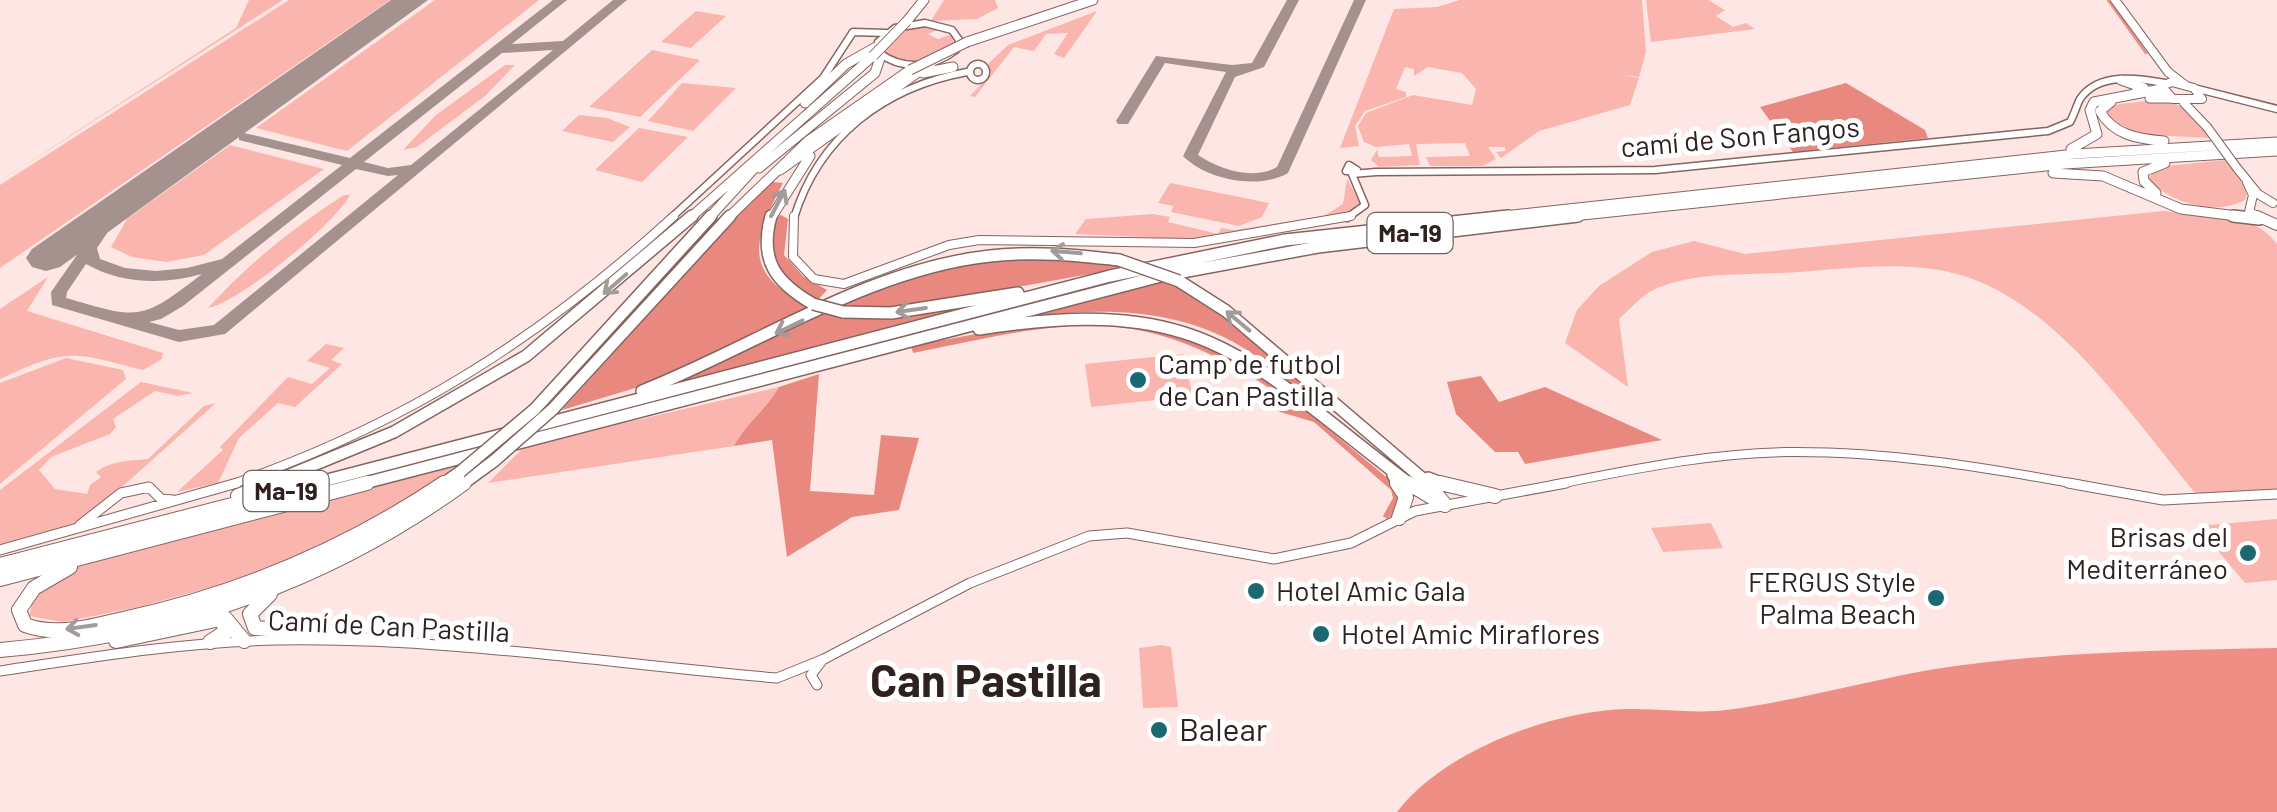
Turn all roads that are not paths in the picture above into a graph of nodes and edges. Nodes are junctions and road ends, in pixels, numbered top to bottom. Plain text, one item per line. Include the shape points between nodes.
1 (924, 0) edge
2 (1074, 0) edge
3 (1094, 0) edge
4 (2115, 0) edge
5 (862, 33) junction
6 (886, 33) junction
7 (988, 34) junction
8 (878, 50) junction
9 (2155, 55) junction
10 (949, 56) junction
11 (931, 63) junction
12 (965, 71) junction
13 (910, 74) junction
14 (2122, 80) junction
15 (2104, 84) junction
16 (2163, 86) junction
17 (2189, 86) junction
18 (2126, 96) junction
19 (2234, 96) junction
20 (2177, 100) junction
21 (2199, 100) junction
22 (815, 104) junction
23 (2277, 109) edge
24 (2204, 123) junction
25 (838, 128) junction
26 (2263, 142) junction
27 (769, 144) junction
28 (2275, 148) edge
29 (1952, 172) junction
30 (748, 178) junction
31 (2246, 182) junction
32 (748, 193) junction
33 (2250, 203) junction
34 (2275, 204) edge
35 (2262, 221) junction
36 (2277, 227) edge
37 (1110, 276) junction
38 (1179, 281) joint
39 (915, 339) junction
40 (566, 418) junction
41 (1369, 451) junction
42 (1391, 454) junction
43 (249, 478) junction
44 (155, 494) junction
45 (2277, 494) edge
46 (1496, 496) junction
47 (111, 503) junction
48 (1445, 506) junction
49 (135, 516) junction
50 (1398, 518) junction
51 (120, 519) junction
52 (220, 522) junction
53 (38, 540) junction
54 (93, 542) junction
55 (0, 550) edge
56 (0, 565) edge
57 (0, 579) edge
58 (288, 582) junction
59 (217, 620) junction
60 (330, 634) joint
61 (244, 641) junction
62 (210, 642) junction
63 (72, 643) junction
64 (426, 647) junction
65 (0, 650) edge
66 (824, 659) junction
67 (0, 672) edge
68 (817, 685) dead end

1 - 8 highway, bridge
2 - 7 highway
3 - 7 highway
4 - 9 main road
5 - 6 street
5 - 8 street
5 - 43 street via 854,32 850,45 802,96 681,208 513,348 396,417
6 - 8 street
6 - 10 street via 915,23 944,26 959,40
7 - 13 highway, bridge
8 - 11 street via 902,64
8 - 22 highway
8 - 27 highway via 840,69
8 - 30 highway via 875,73
9 - 16 main road
9 - 17 main road
10 - 11 street
10 - 12 street
11 - 12 street
11 - 13 highway
12 - 13 highway
12 - 15 street, camí de Son Fangos via 911,86 823,157 789,233 792,256 810,276 846,284 938,248 980,240 1049,236 1183,244 1348,218 1365,206 1351,176 1355,170 1654,170 2048,131 2070,122 2083,97
13 - 25 highway
13 - 32 highway via 822,126
14 - 15 street
14 - 16 street
14 - 18 highway via 2144,88
15 - 16 street via 2125,78
16 - 17 main road
16 - 18 highway
16 - 20 main road
17 - 19 street
17 - 21 main road
18 - 29 highway via 2092,104 2098,134 2082,146
19 - 21 street
19 - 23 street
20 - 21 main road
20 - 24 main road
20 - 26 highway via 2110,102 2100,114 2113,128 2144,139
21 - 24 main road
22 - 27 highway
22 - 30 highway
24 - 31 main road, bridge
25 - 32 highway
37 -> 25 highway, bridge via 891,313 813,304 777,279 764,256 764,239 786,186
26 - 28 highway, Ma-19
26 - 29 highway, Ma-19
27 -> 54 highway via 574,320 466,393 298,474
28 - 29 highway, Ma-19
28 - 33 highway via 2157,164 2143,172 2150,188 2176,202 2219,208
29 - 35 highway via 2090,174 2188,211
29 - 37 highway, Ma-19 via 1360,229
29 - 39 highway, Ma-19 via 1274,252
30 -> 52 highway, bridge via 535,409 460,472 376,526 240,586 146,614 40,630 21,619 27,595 58,572
31 - 33 main road
31 - 34 main road
32 - 58 highway, bridge via 553,409 494,462 395,529
33 - 34 main road
33 - 35 main road
35 - 36 main road
37 - 40 highway, Ma-19
38 -> 40 highway, bridge via 1120,260 1012,252 922,268 692,372
42 -> 38 highway via 1240,322
39 - 41 highway via 1058,315 1166,323 1248,358
39 - 52 highway, Ma-19
40 - 54 highway, Ma-19
41 - 48 highway
41 - 50 highway via 1404,490
42 - 46 highway via 1442,484
42 - 48 highway via 1437,490
43 - 44 street via 170,500
43 - 49 street
44 - 47 street via 138,487
44 - 49 street
45 - 46 street via 2163,500 1958,463 1820,452 1671,462
46 - 48 street
47 - 51 street via 110,514
47 - 53 street via 78,526
48 - 50 street
49 - 51 street
50 - 66 street via 1351,543 1274,559 1106,533 964,586
51 - 53 street
52 - 57 highway, Ma-19
53 - 55 street
54 - 56 highway, Ma-19
58 - 60 highway via 255,606 253,626
58 - 63 highway via 175,621
59 - 61 highway via 230,620
59 - 62 highway via 228,628
59 - 63 highway via 145,638
60 - 64 street
61 - 62 street, Camí de Can Pastilla
61 - 64 street, Camí de Can Pastilla
62 - 67 street, Camí de Can Pastilla
63 - 65 highway
64 - 66 street, Camí de Can Pastilla via 777,678
66 - 68 street via 811,676

